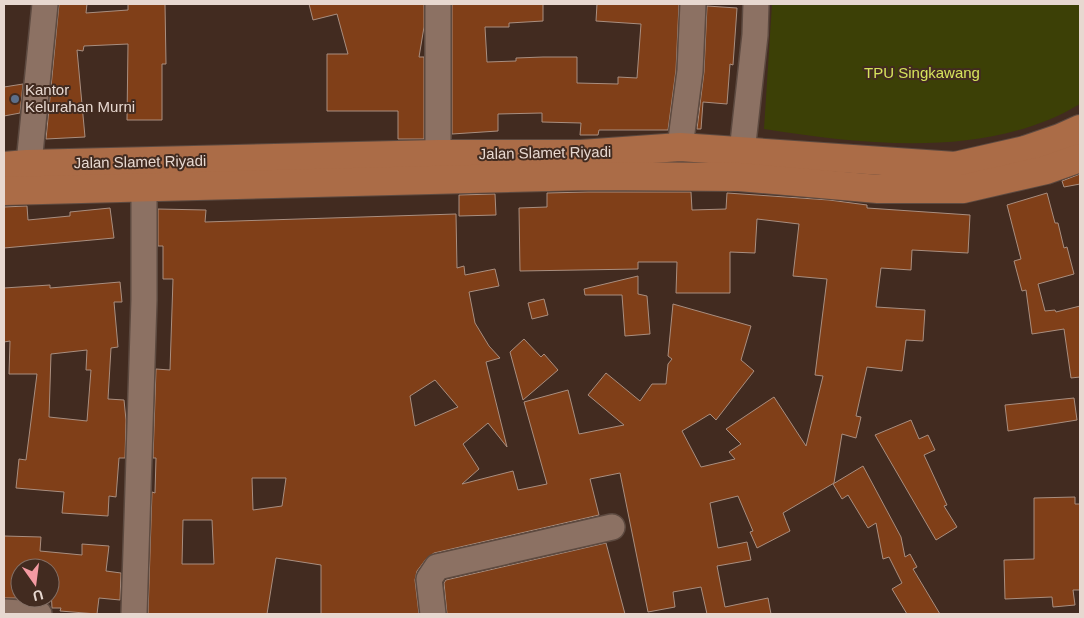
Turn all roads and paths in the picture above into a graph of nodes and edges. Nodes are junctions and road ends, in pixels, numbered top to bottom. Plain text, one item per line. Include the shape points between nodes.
1 (45, 4) edge
2 (438, 4) edge
3 (693, 4) edge
4 (756, 4) edge
5 (1080, 128) edge
6 (680, 147) junction
7 (742, 152) junction
8 (438, 154) junction
9 (1080, 158) edge
10 (15, 177) edge
11 (144, 187) junction
12 (612, 527) dead end
13 (4, 612) edge
14 (39, 614) edge
15 (134, 614) edge
16 (433, 614) edge

1 - 10 street
2 - 8 street
3 - 6 street via 690,71
4 - 7 street
5 - 7 main road, Jalan Slamet Riyadi via 1025,150 955,166
6 - 7 main road, Jalan Slamet Riyadi
6 - 8 main road, Jalan Slamet Riyadi via 581,154
8 - 10 main road, Jalan Slamet Riyadi via 255,160
9 - 11 main road, Jalan Slamet Riyadi via 1046,170 963,189 878,189 739,178 588,176
10 - 11 main road, Jalan Slamet Riyadi
11 - 15 street via 144,300
12 - 16 street via 438,567 429,579
13 - 14 street

